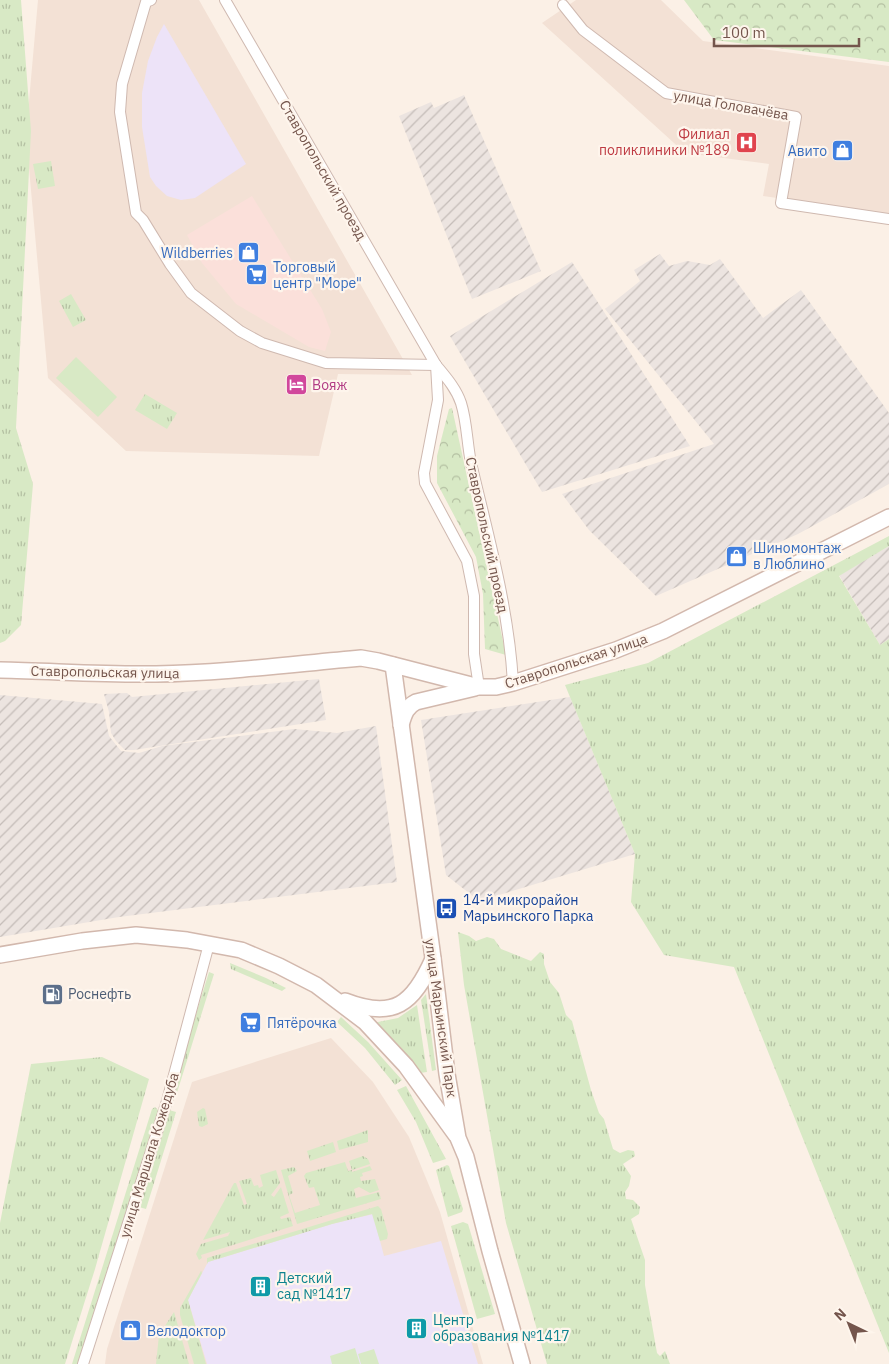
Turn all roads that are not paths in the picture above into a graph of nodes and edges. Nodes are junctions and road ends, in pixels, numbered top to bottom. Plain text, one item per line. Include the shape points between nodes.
1 (151, 0) edge
2 (226, 0) edge
3 (563, 5) dead end
4 (889, 219) edge
5 (436, 365) junction
6 (889, 517) edge
7 (393, 665) junction
8 (0, 670) edge
9 (514, 683) junction
10 (479, 687) junction
11 (401, 726) junction
12 (208, 944) junction
13 (0, 955) edge
14 (433, 958) junction
15 (332, 996) junction
16 (458, 1138) junction
17 (83, 1364) edge
18 (522, 1364) edge

1 - 5 street via 146,2 122,84 120,112 136,213 191,293 247,335 321,362
2 - 5 street, Ставропольский проезд
3 - 4 street, улица Головачёва via 583,30 666,93 796,117 781,203
5 - 9 street, Ставропольский проезд via 461,402 470,458 504,610
5 - 10 street, Ставропольский проезд via 438,400 424,473 426,484 469,568 475,602 474,654
6 - 9 street, Ставропольская улица via 663,631
7 - 8 street, Ставропольская улица via 361,658 164,674
7 - 10 street, Ставропольская улица
7 - 11 street, улица Марьинский Парк
9 - 10 street, Ставропольская улица
10 - 11 street via 410,705
11 - 14 street, улица Марьинский Парк
12 - 13 street via 136,935
12 - 15 street via 241,950 279,966
12 - 17 street, улица Маршала Кожедуба via 167,1100
14 - 15 street via 417,990 402,1004 372,1010
14 - 16 street, улица Марьинский Парк
15 - 16 street via 365,1022 406,1066
16 - 18 street, улица Марьинский Парк via 466,1157

